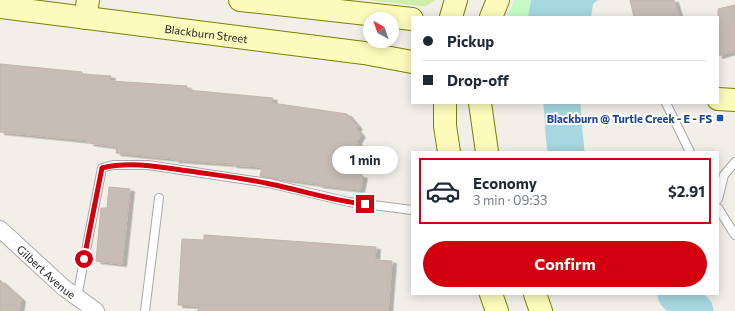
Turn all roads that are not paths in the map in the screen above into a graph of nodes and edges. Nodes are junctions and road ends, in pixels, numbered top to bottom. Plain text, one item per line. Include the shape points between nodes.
1 (240, 0) edge
2 (456, 0) edge
3 (498, 0) edge
4 (0, 7) edge
5 (87, 9) edge
6 (451, 16) edge
7 (491, 16) edge
8 (411, 19) edge
9 (411, 62) edge
10 (719, 99) edge
11 (735, 100) edge
12 (445, 104) edge
13 (480, 104) edge
14 (666, 104) edge
15 (449, 151) edge
16 (486, 151) edge
17 (690, 151) edge
18 (735, 162) edge
19 (719, 195) edge
20 (159, 198) dead end
21 (411, 210) edge
22 (719, 210) edge
23 (0, 229) edge
24 (735, 235) edge
25 (491, 295) edge
26 (535, 295) edge
27 (77, 297) junction
28 (96, 311) edge
29 (145, 311) edge
30 (497, 311) edge
31 (541, 311) edge

1 - 8 street
2 - 6 street
3 - 7 street
4 - 5 street, Blackburn Street
5 - 9 street, Blackburn Street
10 - 11 street
12 - 15 street
13 - 16 street
14 - 17 lane
18 - 19 lane via 724,175
20 - 29 lane
21 - 27 lane via 349,202 268,183 163,167 113,165 102,168
22 - 24 lane
23 - 27 street, Gilbert Avenue
25 - 30 street
26 - 31 street
27 - 28 street, Gilbert Avenue

